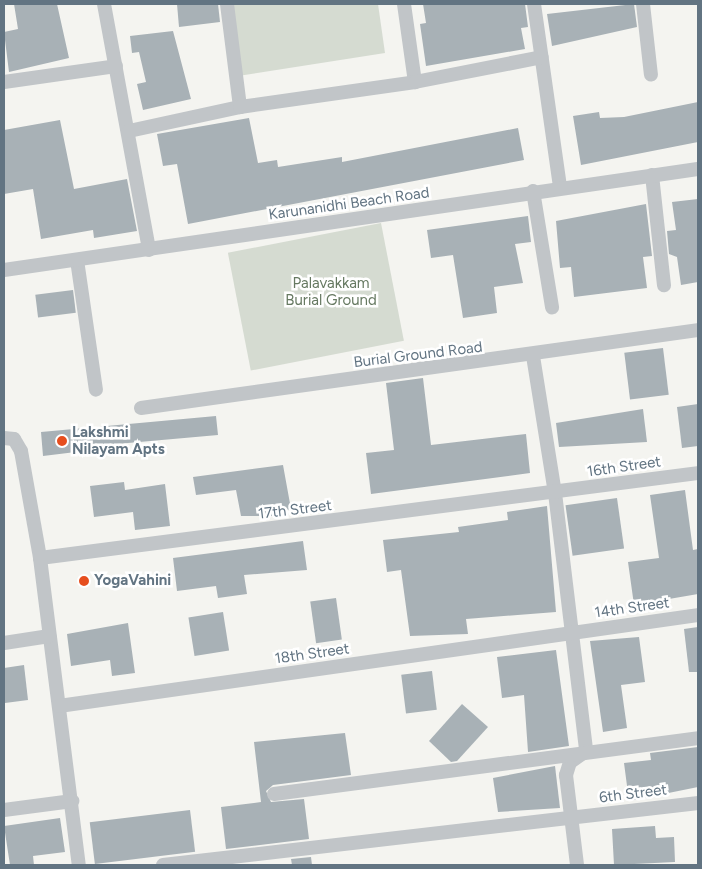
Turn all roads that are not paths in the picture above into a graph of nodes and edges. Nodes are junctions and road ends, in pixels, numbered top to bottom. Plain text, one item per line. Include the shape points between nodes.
1 (104, 4) edge
2 (227, 4) edge
3 (404, 4) edge
4 (534, 4) edge
5 (643, 4) edge
6 (542, 57) junction
7 (116, 66) junction
8 (651, 75) dead end
9 (4, 82) edge
10 (414, 82) junction
11 (240, 106) junction
12 (129, 131) junction
13 (698, 169) edge
14 (652, 175) junction
15 (560, 186) junction
16 (533, 191) junction
17 (150, 250) junction
18 (77, 260) junction
19 (4, 270) edge
20 (664, 285) dead end
21 (552, 307) dead end
22 (698, 330) edge
23 (532, 356) junction
24 (96, 390) dead end
25 (141, 408) dead end
26 (4, 438) edge
27 (698, 473) edge
28 (555, 494) junction
29 (40, 558) junction
30 (698, 615) edge
31 (570, 633) junction
32 (49, 636) junction
33 (4, 643) edge
34 (58, 706) junction
35 (698, 738) edge
36 (586, 751) junction
37 (274, 794) dead end
38 (72, 801) junction
39 (698, 803) edge
40 (4, 810) edge
41 (571, 818) junction
42 (79, 865) edge
43 (163, 865) edge
44 (577, 865) edge

1 - 7 street
2 - 11 street
3 - 10 street
4 - 6 street
5 - 8 street
6 - 10 street
6 - 15 street
7 - 9 street
7 - 12 street
10 - 11 street
11 - 12 street
12 - 17 street
13 - 14 street, Karunanidhi Beach Road
14 - 15 street, Karunanidhi Beach Road
14 - 20 street
15 - 16 street, Karunanidhi Beach Road
16 - 17 street, Karunanidhi Beach Road
16 - 21 street
17 - 18 street, Karunanidhi Beach Road
18 - 19 street, Karunanidhi Beach Road
18 - 24 street
22 - 23 street, Burial Ground Road
23 - 25 street, Burial Ground Road
23 - 28 street
26 - 29 street via 20,445
27 - 28 street, 16th Street
28 - 29 street, 17th Street
28 - 31 street
29 - 32 street
30 - 31 street, 14th Street
31 - 34 street, 18th Street
31 - 36 street
32 - 33 street
32 - 34 street
34 - 38 street
35 - 36 street
36 - 37 street
36 - 41 street via 567,768
38 - 40 street
38 - 42 street
39 - 41 street, 6th Street
41 - 43 street, 6th Street
41 - 44 street

